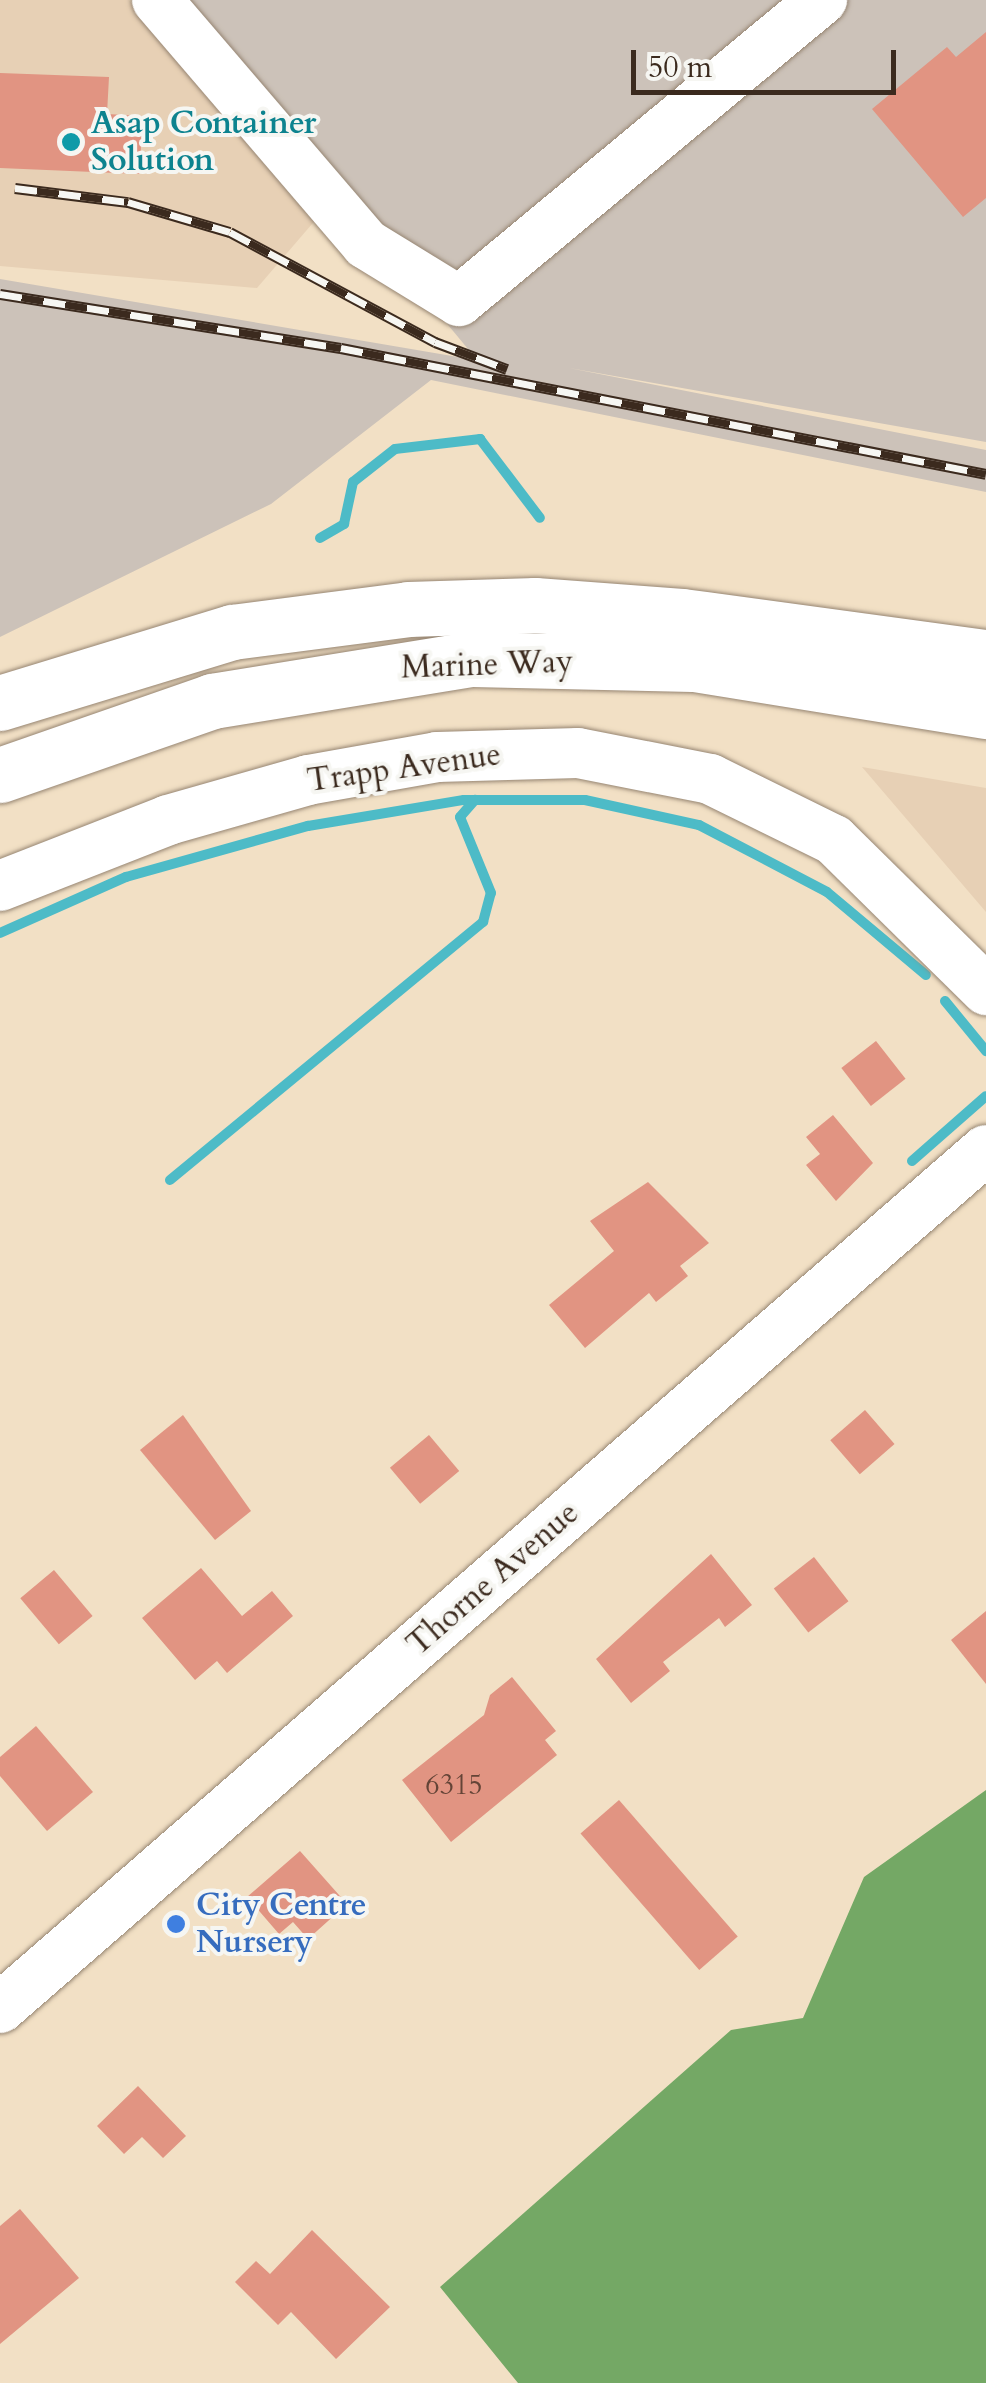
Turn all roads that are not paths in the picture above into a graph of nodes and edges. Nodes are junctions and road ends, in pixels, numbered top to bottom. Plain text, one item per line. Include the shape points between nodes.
1 (157, 0) edge
2 (822, 0) edge
3 (986, 657) edge
4 (0, 703) edge
5 (986, 711) edge
6 (0, 775) edge
7 (0, 886) edge
8 (986, 990) edge
9 (986, 1150) edge
10 (0, 2008) edge

1 - 2 street via 366,244 460,302
3 - 4 main road, Marine Way via 682,616 535,604 408,608 232,632
5 - 6 main road, Marine Way via 695,664 472,659 212,701
7 - 8 street, Trapp Avenue via 168,820 308,780 437,757 578,753 710,779 834,840
9 - 10 street, Thorne Avenue

